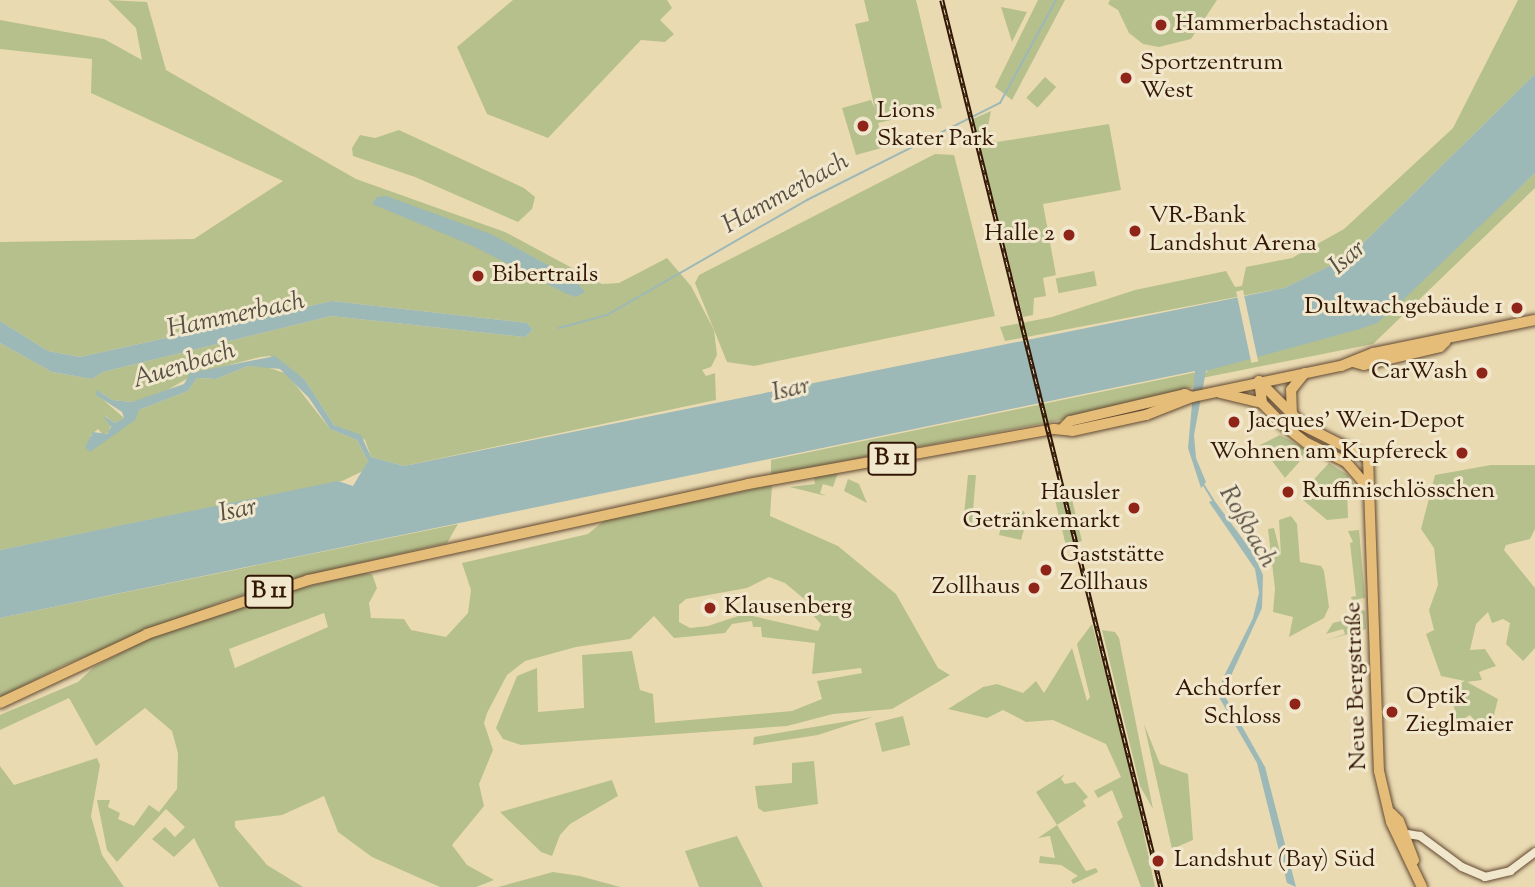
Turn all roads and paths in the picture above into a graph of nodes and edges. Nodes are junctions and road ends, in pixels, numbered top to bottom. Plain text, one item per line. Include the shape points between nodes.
1 (1535, 320) edge
2 (1306, 373) junction
3 (1259, 381) junction
4 (1212, 392) junction
5 (1262, 403) junction
6 (1292, 416) junction
7 (1325, 452) junction
8 (1368, 458) junction
9 (1369, 488) junction
10 (0, 703) edge
11 (1400, 834) junction
12 (1535, 852) edge
13 (1425, 887) edge

1 - 2 main road via 1364,365 1353,362
2 - 3 main road, B 11
2 - 6 main road via 1291,390
3 - 4 main road, B 11
3 - 5 main road
3 - 6 main road
4 - 5 main road
4 - 10 main road, B 11 via 1166,398 1070,421 1064,427 686,497 308,580 147,634
5 - 7 main road via 1297,436
6 - 8 main road via 1322,438
7 - 8 main road
7 - 9 main road via 1353,467
8 - 9 main road, Neue Bergstraße
9 - 11 main road, Neue Bergstraße via 1378,761
11 - 12 street via 1420,836 1462,867 1485,877 1510,872
11 - 13 main road, Neue Bergstraße

